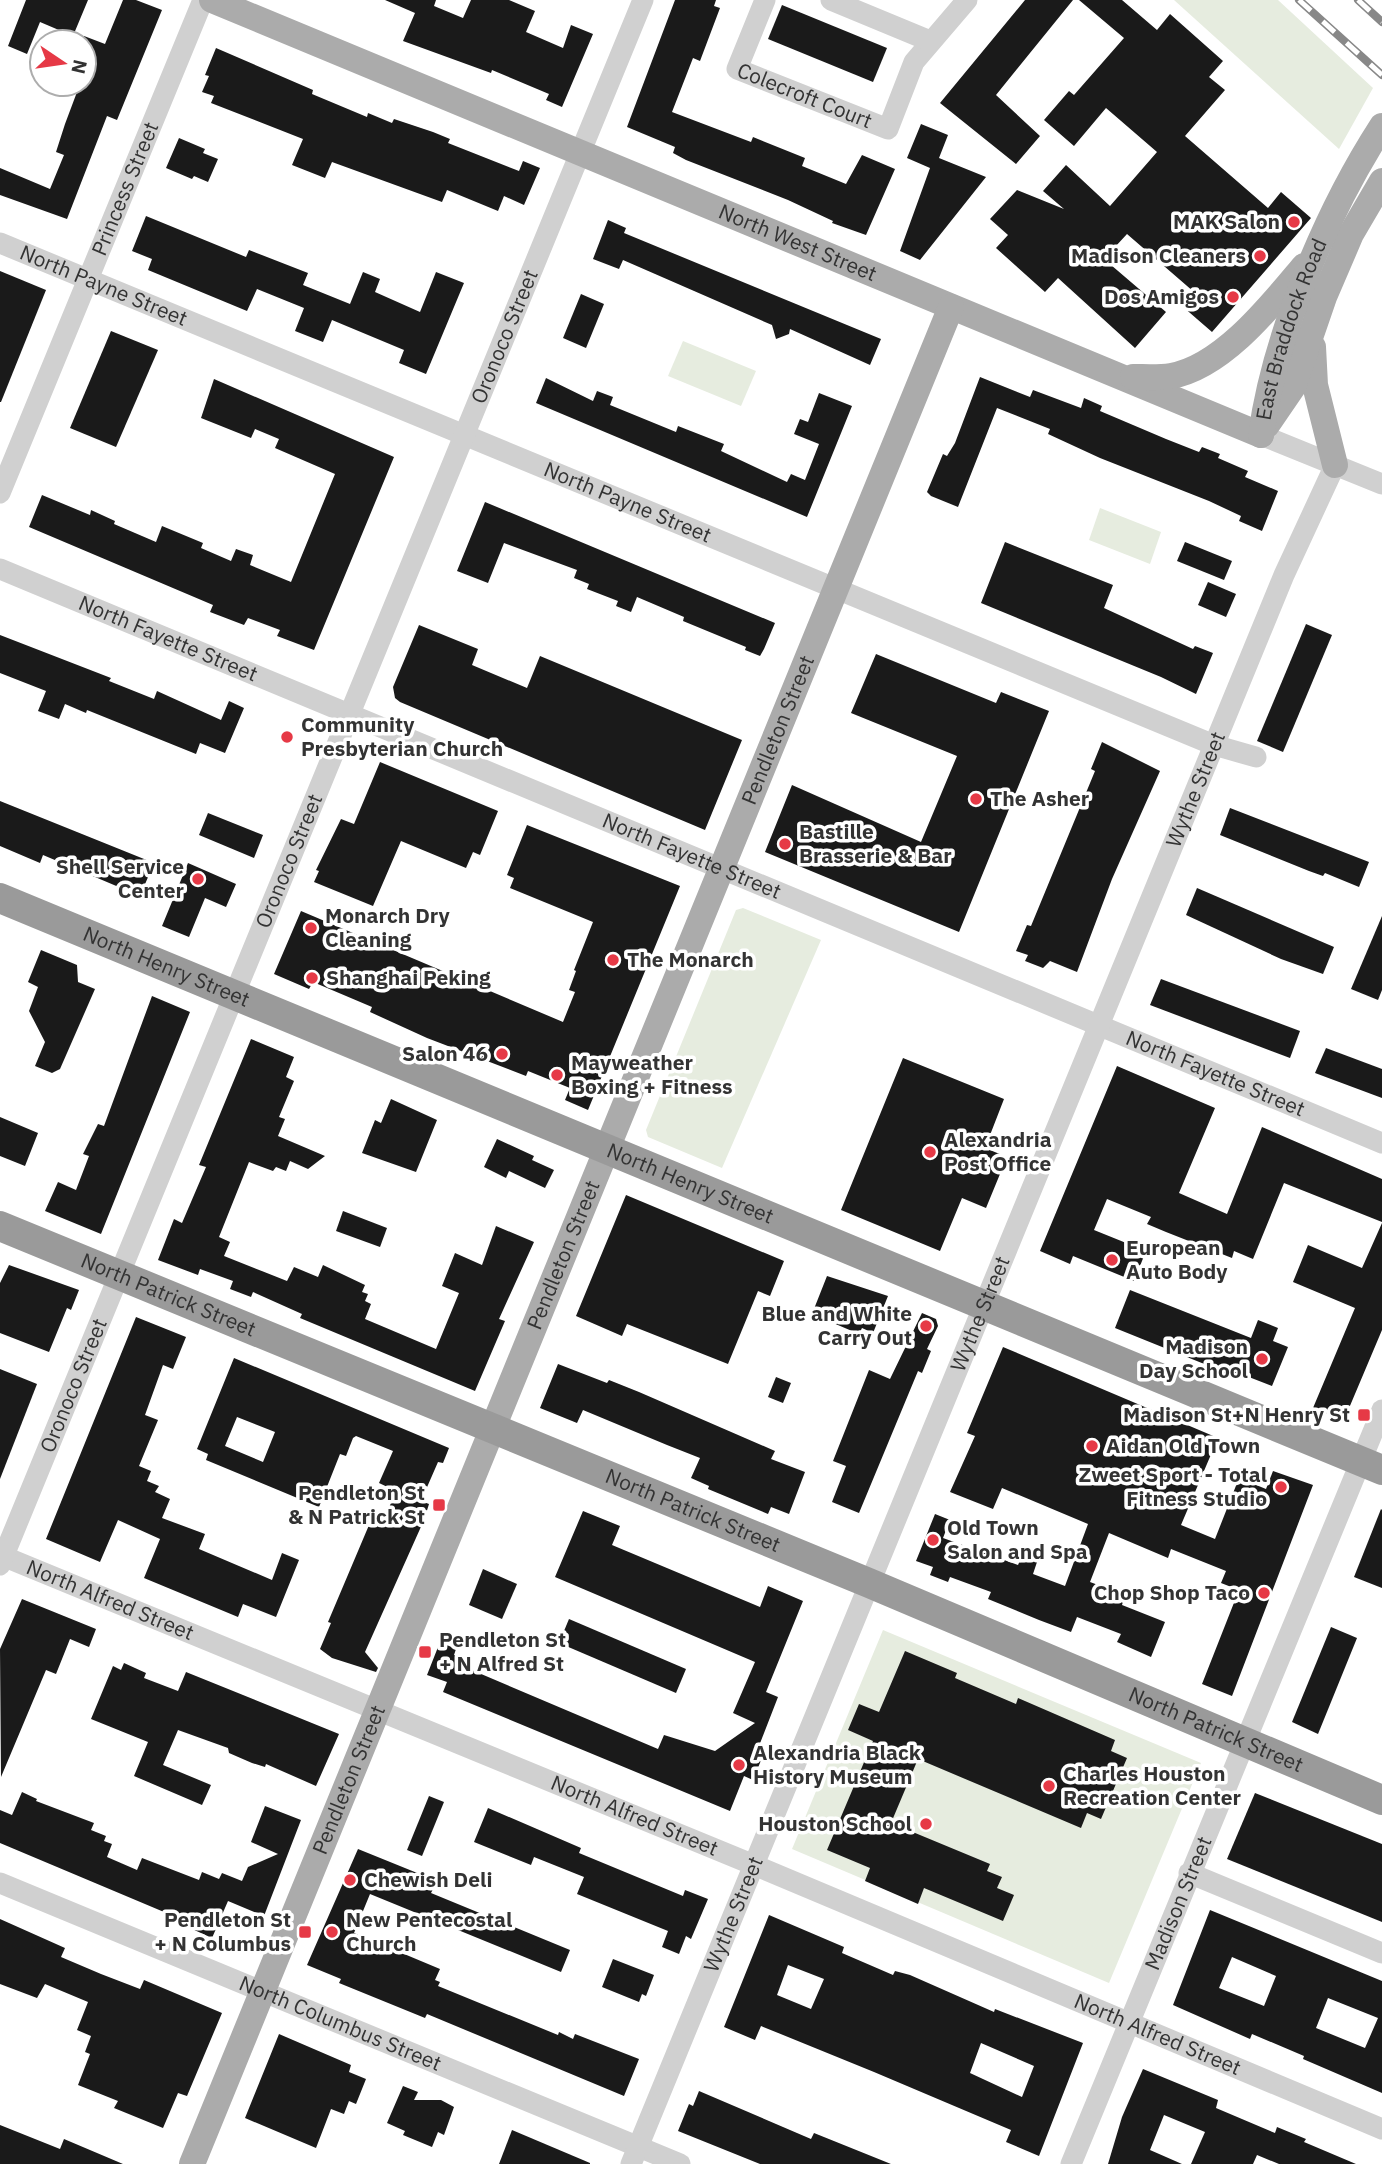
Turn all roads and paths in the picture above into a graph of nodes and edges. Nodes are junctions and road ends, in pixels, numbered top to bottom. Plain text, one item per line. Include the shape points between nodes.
1 (203, 0) edge
2 (212, 0) edge
3 (643, 0) edge
4 (765, 0) edge
5 (831, 0) edge
6 (967, 0) edge
7 (930, 41) junction
8 (1382, 126) edge
9 (581, 153) junction
10 (1382, 181) edge
11 (0, 243) edge
12 (1319, 249) junction
13 (88, 279) junction
14 (951, 307) junction
15 (1314, 325) junction
16 (1121, 377) junction
17 (465, 434) junction
18 (1261, 435) junction
19 (1335, 465) junction
20 (1382, 484) edge
21 (0, 494) edge
22 (0, 569) edge
23 (837, 588) junction
24 (349, 712) junction
25 (1214, 745) junction
26 (1256, 757) dead end
27 (723, 868) junction
28 (0, 898) edge
29 (234, 996) junction
30 (1100, 1024) junction
31 (1382, 1143) edge
32 (606, 1151) junction
33 (0, 1226) edge
34 (121, 1277) junction
35 (984, 1307) junction
36 (1382, 1410) edge
37 (492, 1429) junction
38 (1372, 1466) edge
39 (1, 1559) edge
40 (869, 1583) junction
41 (378, 1710) junction
42 (1243, 1743) junction
43 (1382, 1800) edge
44 (754, 1865) junction
45 (1189, 1873) junction
46 (0, 1883) edge
47 (1382, 1953) edge
48 (262, 1991) junction
49 (1130, 2025) junction
50 (1382, 2129) edge
51 (635, 2155) edge
52 (192, 2164) edge
53 (680, 2164) edge
54 (1071, 2164) edge

1 - 13 street, Princess Street
2 - 9 main road, North West Street
3 - 9 street, Oronoco Street
4 - 7 street, Colecroft Court via 737,69 888,130 914,62
5 - 7 street
6 - 7 street, Colecroft Court
8 - 12 main road, East Braddock Road
9 - 14 main road, North West Street
9 - 17 street, Oronoco Street
10 - 15 main road, East Braddock Road via 1351,234
11 - 13 street, North Payne Street
12 - 16 main road via 1243,333 1211,359 1172,376
12 - 18 main road, East Braddock Road via 1270,380
13 - 17 street, North Payne Street
13 - 21 street, Princess Street
14 - 16 main road, North West Street
14 - 23 main road, Pendleton Street
15 - 18 main road, East Braddock Road via 1293,387
15 - 19 main road via 1315,385
16 - 18 main road, North West Street
17 - 23 street, North Payne Street
17 - 24 street, Oronoco Street
18 - 19 street, North West Street
19 - 20 street, North West Street
19 - 25 street, Wythe Street
22 - 24 street, North Fayette Street
23 - 25 street, North Payne Street
23 - 27 main road, Pendleton Street
24 - 27 street, North Fayette Street
24 - 29 street, Oronoco Street
25 - 26 street, North Payne Street
25 - 30 street, Wythe Street
27 - 30 street, North Fayette Street
27 - 32 main road, Pendleton Street
28 - 29 highway, North Henry Street
29 - 32 highway, North Henry Street
29 - 34 street, Oronoco Street
30 - 31 street, North Fayette Street
30 - 35 street, Wythe Street
32 - 35 highway, North Henry Street
32 - 37 main road, Pendleton Street
33 - 34 highway, North Patrick Street
34 - 37 highway, North Patrick Street
34 - 39 street, Oronoco Street
35 - 38 highway, North Henry Street
35 - 40 street, Wythe Street
36 - 38 street, Madison Street
37 - 40 highway, North Patrick Street
37 - 41 main road, Pendleton Street
38 - 42 street, Madison Street
39 - 41 street, North Alfred Street
40 - 42 highway, North Patrick Street
40 - 44 street, Wythe Street
41 - 44 street, North Alfred Street
41 - 48 main road, Pendleton Street
42 - 43 highway, North Patrick Street
42 - 45 street, Madison Street
44 - 49 street, North Alfred Street
44 - 51 street, Wythe Street
45 - 47 street
45 - 49 street, Madison Street
46 - 48 street, North Columbus Street
48 - 51 street, North Columbus Street
48 - 52 main road, Pendleton Street
49 - 50 street, North Alfred Street
49 - 54 street, Madison Street
51 - 53 street, North Columbus Street

